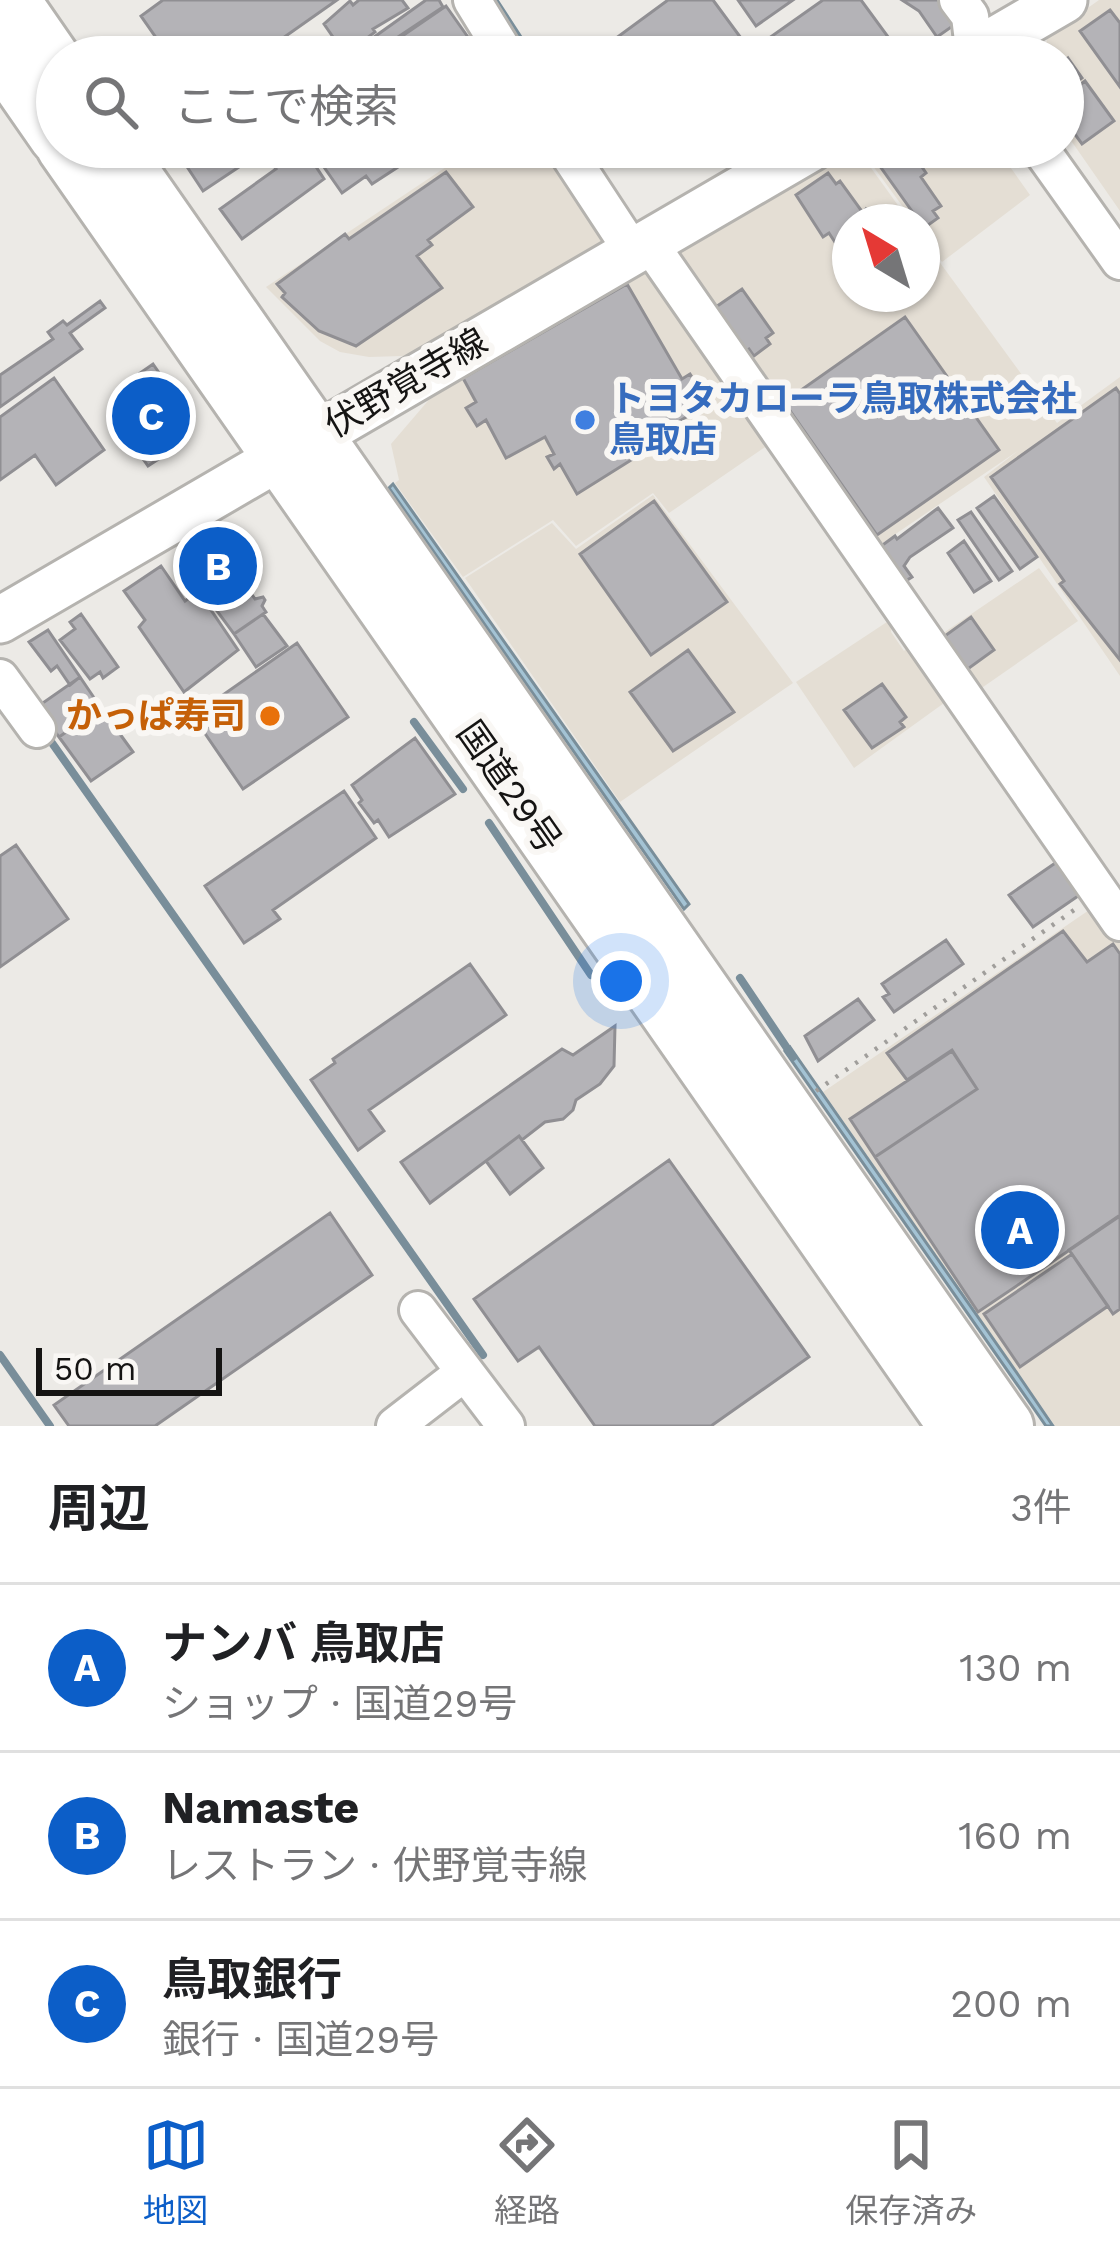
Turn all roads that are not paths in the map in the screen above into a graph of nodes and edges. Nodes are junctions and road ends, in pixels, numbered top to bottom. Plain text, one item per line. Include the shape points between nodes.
1 (12, 0) edge
2 (472, 0) edge
3 (958, 0) edge
4 (1064, 0) edge
5 (37, 36) edge
6 (494, 36) edge
7 (970, 36) edge
8 (1004, 36) edge
9 (0, 55) edge
10 (36, 107) edge
11 (80, 168) edge
12 (127, 168) edge
13 (580, 168) edge
14 (777, 168) edge
15 (1054, 168) edge
16 (641, 248) junction
17 (1120, 260) edge
18 (297, 446) junction
19 (0, 620) edge
20 (0, 678) edge
21 (37, 729) dead end
22 (1109, 907) edge
23 (418, 1310) dead end
24 (465, 1372) junction
25 (394, 1426) edge
26 (506, 1426) edge
27 (956, 1426) edge
28 (1006, 1426) edge

1 - 5 highway
2 - 6 street
3 - 7 street via 970,16
4 - 8 main road
9 - 10 highway
11 - 18 highway, 国道29号
12 - 18 highway, 国道29号
13 - 16 street
14 - 16 main road, 伏野覚寺線
15 - 17 street
16 - 18 main road, 伏野覚寺線
16 - 22 street
18 - 19 main road, 伏野覚寺線
18 - 27 highway, 国道29号
18 - 28 highway, 国道29号 via 787,1111
20 - 21 street
23 - 24 street
24 - 25 street
24 - 26 street

